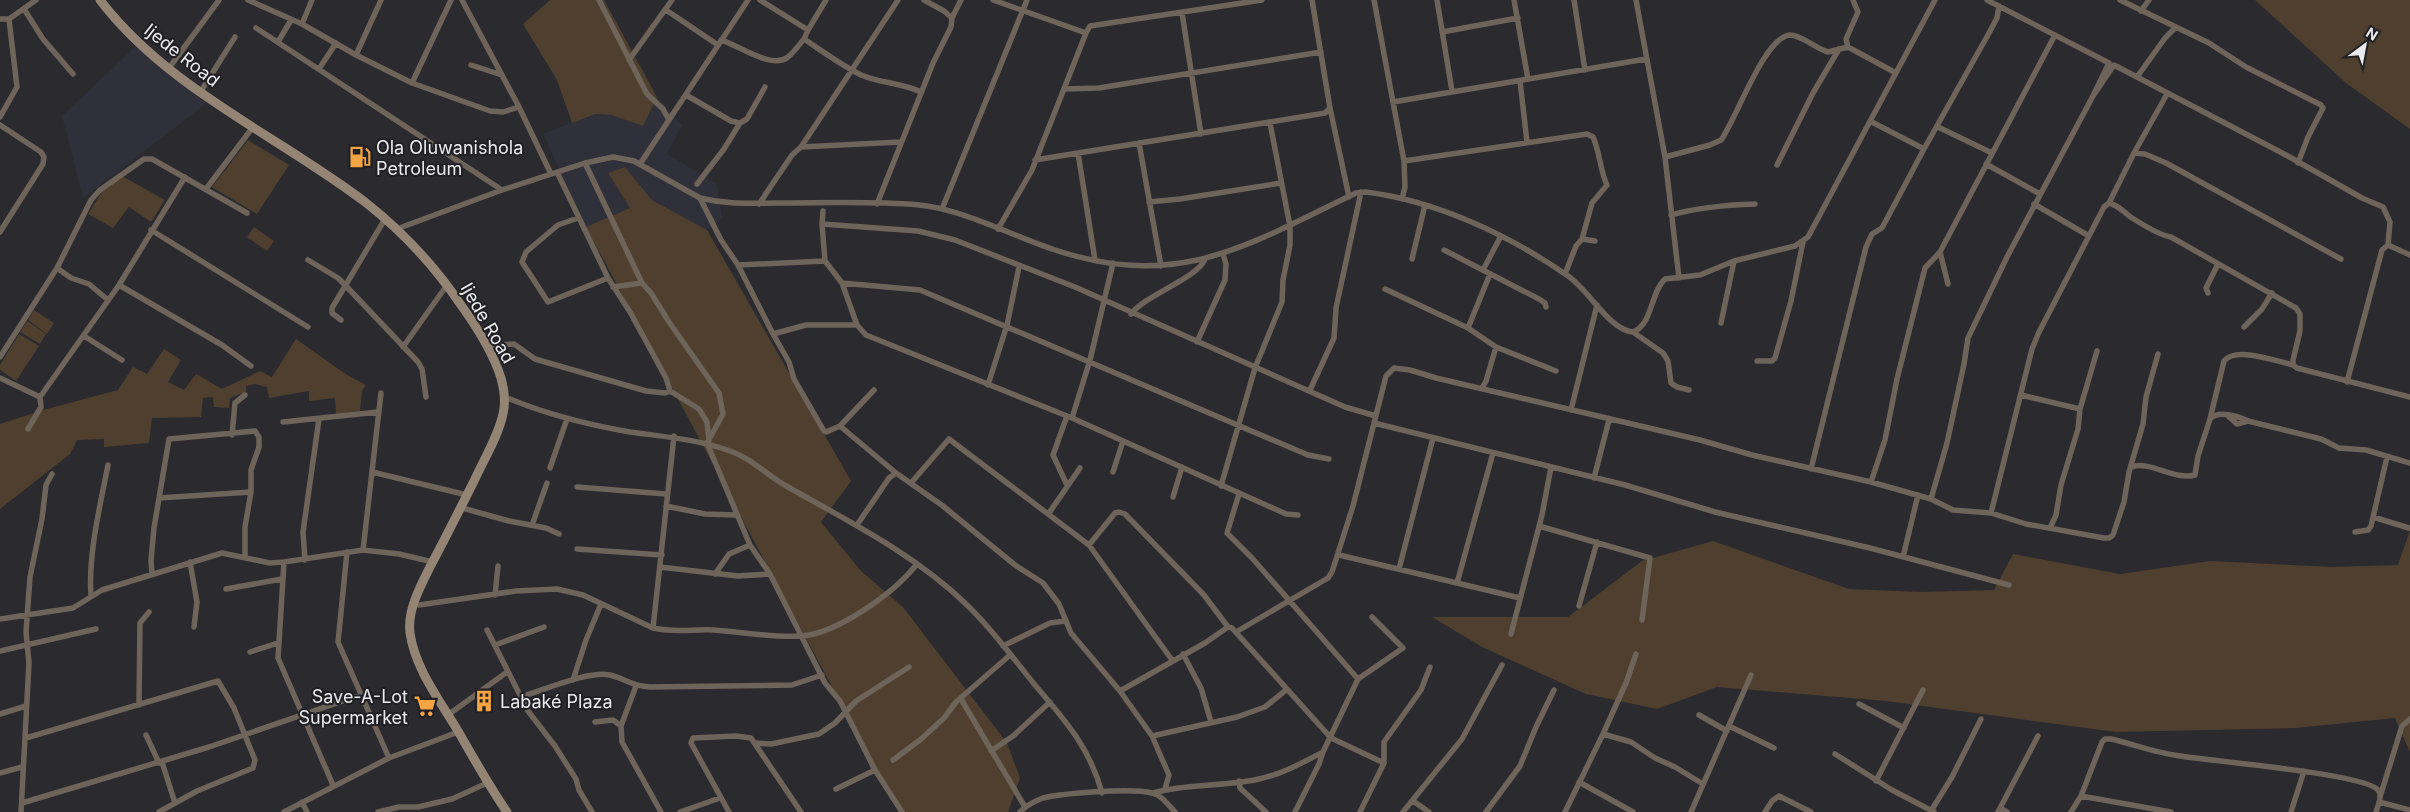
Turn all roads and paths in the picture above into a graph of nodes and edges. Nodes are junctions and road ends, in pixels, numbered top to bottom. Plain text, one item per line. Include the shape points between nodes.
1 (36, 0) edge
2 (100, 0) edge
3 (106, 0) edge
4 (219, 0) edge
5 (248, 0) edge
6 (312, 0) edge
7 (381, 0) edge
8 (451, 0) edge
9 (462, 0) edge
10 (599, 0) edge
11 (672, 0) edge
12 (748, 0) edge
13 (760, 0) edge
14 (826, 0) edge
15 (898, 0) edge
16 (924, 0) edge
17 (961, 0) edge
18 (993, 0) edge
19 (1027, 0) edge
20 (1262, 0) edge
21 (1312, 0) edge
22 (1374, 0) edge
23 (1437, 0) edge
24 (1514, 0) edge
25 (1574, 0) edge
26 (1636, 0) edge
27 (1853, 0) edge
28 (1935, 0) edge
29 (1987, 0) edge
30 (2120, 0) edge
31 (2149, 0) edge
32 (1241, 2) edge
33 (1999, 6) junction
34 (24, 9) junction
35 (666, 10) junction
36 (2141, 11) junction
37 (1022, 12) junction
38 (1182, 13) junction
39 (952, 18) junction
40 (1518, 18) junction
41 (0, 19) edge
42 (8, 19) junction
43 (292, 20) junction
44 (302, 24) junction
45 (2176, 27) junction
46 (256, 28) dead end
47 (808, 30) junction
48 (1086, 32) junction
49 (1442, 32) junction
50 (2055, 35) junction
51 (235, 37) dead end
52 (804, 39) junction
53 (278, 42) junction
54 (719, 42) junction
55 (336, 44) junction
56 (1848, 47) junction
57 (1839, 49) junction
58 (1321, 52) junction
59 (356, 56) junction
60 (1646, 59) junction
61 (629, 60) junction
62 (172, 64) junction
63 (471, 65) dead end
64 (319, 69) junction
65 (852, 69) junction
66 (1585, 70) junction
67 (1190, 72) junction
68 (1896, 73) junction
69 (73, 74) dead end
70 (502, 75) junction
71 (2137, 77) junction
72 (1528, 79) junction
73 (1520, 80) junction
74 (412, 83) junction
75 (765, 87) dead end
76 (203, 88) junction
77 (1064, 89) junction
78 (1452, 91) junction
79 (921, 92) junction
80 (2168, 94) junction
81 (686, 95) junction
82 (2093, 96) junction
83 (1393, 102) junction
84 (519, 107) junction
85 (1330, 108) junction
86 (230, 109) junction
87 (0, 117) edge
88 (669, 120) junction
89 (1870, 121) junction
90 (1270, 122) junction
91 (740, 123) junction
92 (0, 125) edge
93 (253, 126) junction
94 (1938, 126) junction
95 (1201, 134) junction
96 (900, 142) junction
97 (1527, 142) junction
98 (1140, 143) junction
99 (801, 147) junction
100 (1924, 149) junction
101 (1078, 153) junction
102 (1992, 153) junction
103 (2134, 153) junction
104 (1664, 157) junction
105 (1036, 160) junction
106 (1404, 162) junction
107 (585, 163) junction
108 (2298, 163) junction
109 (640, 164) junction
110 (1986, 164) junction
111 (1777, 166) dead end
112 (554, 173) junction
113 (185, 177) junction
114 (1281, 183) junction
115 (697, 184) dead end
116 (206, 189) junction
117 (502, 190) junction
118 (1361, 192) junction
119 (2040, 194) junction
120 (1349, 197) junction
121 (700, 198) junction
122 (1402, 199) junction
123 (1149, 202) junction
124 (2109, 203) junction
125 (759, 204) junction
126 (877, 204) junction
127 (1755, 204) dead end
128 (2034, 204) junction
129 (1425, 205) junction
130 (942, 210) junction
131 (823, 211) dead end
132 (247, 213) dead end
133 (1672, 215) junction
134 (578, 218) junction
135 (385, 219) junction
136 (822, 224) junction
137 (1290, 226) junction
138 (402, 227) junction
139 (998, 229) junction
140 (151, 230) junction
141 (0, 232) edge
142 (1501, 236) junction
143 (2089, 236) junction
144 (1582, 239) junction
145 (1595, 241) dead end
146 (1803, 242) junction
147 (2388, 245) junction
148 (1444, 250) dead end
149 (1940, 252) junction
150 (1223, 254) junction
151 (2410, 255) edge
152 (1412, 258) dead end
153 (1205, 259) junction
154 (2341, 259) dead end
155 (308, 260) dead end
156 (1095, 260) junction
157 (825, 261) junction
158 (1734, 261) junction
159 (1113, 263) junction
160 (2218, 264) junction
161 (738, 265) junction
162 (1161, 266) junction
163 (1019, 267) junction
164 (57, 268) junction
165 (1483, 270) junction
166 (1490, 274) junction
167 (1565, 274) junction
168 (608, 278) junction
169 (1679, 278) junction
170 (842, 283) junction
171 (642, 284) junction
172 (1948, 284) dead end
173 (118, 285) junction
174 (447, 285) junction
175 (346, 286) junction
176 (613, 287) junction
177 (1385, 289) dead end
178 (2208, 293) dead end
179 (2272, 293) junction
180 (108, 300) junction
181 (1105, 302) junction
182 (1597, 305) junction
183 (1546, 307) dead end
184 (1131, 314) junction
185 (341, 320) dead end
186 (1720, 323) dead end
187 (857, 325) junction
188 (1007, 325) junction
189 (308, 326) dead end
190 (2244, 327) dead end
191 (1468, 328) junction
192 (1633, 332) junction
193 (773, 334) junction
194 (84, 336) junction
195 (1197, 342) junction
196 (492, 345) junction
197 (403, 347) junction
198 (1496, 347) junction
199 (2097, 351) dead end
200 (2158, 354) dead end
201 (0, 357) edge
202 (122, 360) dead end
203 (1090, 360) junction
204 (1757, 361) dead end
205 (2293, 365) junction
206 (251, 366) dead end
207 (1255, 368) junction
208 (1556, 371) dead end
209 (0, 378) edge
210 (2347, 382) junction
211 (988, 385) junction
212 (1482, 388) junction
213 (670, 390) junction
214 (874, 390) dead end
215 (1310, 390) junction
216 (1689, 390) dead end
217 (381, 393) dead end
218 (245, 395) dead end
219 (2021, 395) junction
220 (40, 397) junction
221 (426, 397) dead end
222 (2410, 397) edge
223 (510, 399) junction
224 (2080, 409) junction
225 (1571, 410) junction
226 (378, 412) junction
227 (1376, 416) junction
228 (1070, 417) junction
229 (319, 419) junction
230 (567, 419) junction
231 (2210, 419) junction
232 (1609, 420) junction
233 (283, 422) dead end
234 (1374, 423) junction
235 (840, 426) junction
236 (1240, 426) junction
237 (28, 429) dead end
238 (232, 435) junction
239 (674, 436) junction
240 (1433, 438) junction
241 (1123, 441) junction
242 (708, 442) junction
243 (1493, 453) junction
244 (2387, 457) junction
245 (1329, 459) dead end
246 (2410, 463) edge
247 (108, 465) dead end
248 (1552, 467) junction
249 (2132, 467) junction
250 (550, 468) dead end
251 (1080, 468) dead end
252 (1182, 468) junction
253 (1811, 469) junction
254 (372, 472) junction
255 (1113, 472) dead end
256 (896, 473) junction
257 (52, 474) dead end
258 (1594, 478) junction
259 (1871, 482) junction
260 (548, 483) dead end
261 (911, 483) junction
262 (1067, 485) junction
263 (1221, 486) junction
264 (577, 487) dead end
265 (251, 492) junction
266 (666, 494) junction
267 (1239, 494) junction
268 (467, 495) junction
269 (1918, 495) junction
270 (1173, 497) dead end
271 (159, 498) junction
272 (1931, 499) junction
273 (666, 506) junction
274 (466, 509) junction
275 (1049, 513) junction
276 (1991, 513) junction
277 (736, 515) junction
278 (1298, 515) dead end
279 (2373, 517) junction
280 (532, 525) junction
281 (857, 525) junction
282 (1539, 526) junction
283 (2050, 528) junction
284 (2409, 528) edge
285 (2355, 532) dead end
286 (559, 534) dead end
287 (1597, 542) junction
288 (750, 545) junction
289 (1089, 545) junction
290 (577, 549) dead end
291 (363, 550) junction
292 (347, 552) junction
293 (1339, 554) junction
294 (662, 555) junction
295 (245, 557) junction
296 (1903, 557) junction
297 (305, 560) junction
298 (190, 562) junction
299 (284, 562) junction
300 (433, 562) junction
301 (916, 565) junction
302 (498, 566) dead end
303 (660, 567) junction
304 (1399, 569) junction
305 (152, 574) junction
306 (715, 574) junction
307 (770, 574) junction
308 (282, 579) junction
309 (1457, 583) junction
310 (2009, 585) dead end
311 (226, 589) dead end
312 (495, 595) junction
313 (91, 596) junction
314 (1520, 598) junction
315 (1290, 602) junction
316 (601, 604) junction
317 (419, 605) junction
318 (1579, 606) dead end
319 (150, 612) dead end
320 (28, 613) junction
321 (1372, 617) dead end
322 (0, 619) edge
323 (1642, 620) dead end
324 (1065, 622) junction
325 (194, 627) dead end
326 (544, 627) dead end
327 (1228, 627) junction
328 (653, 628) junction
329 (96, 629) dead end
330 (487, 630) dead end
331 (1236, 632) junction
332 (1510, 634) dead end
333 (802, 636) junction
334 (278, 643) junction
335 (495, 645) junction
336 (28, 646) junction
337 (1002, 646) junction
338 (0, 652) edge
339 (250, 652) dead end
340 (1183, 654) junction
341 (1636, 654) dead end
342 (1010, 655) junction
343 (1172, 660) junction
344 (1502, 665) dead end
345 (1430, 666) dead end
346 (909, 667) dead end
347 (507, 672) junction
348 (1751, 675) dead end
349 (822, 676) junction
350 (1358, 679) junction
351 (573, 680) junction
352 (636, 686) junction
353 (1286, 690) junction
354 (1554, 690) dead end
355 (1923, 690) dead end
356 (1120, 691) junction
357 (360, 695) junction
358 (520, 697) junction
359 (960, 699) junction
360 (1050, 702) junction
361 (139, 704) junction
362 (1859, 704) dead end
363 (26, 706) junction
364 (452, 712) junction
365 (846, 712) junction
366 (0, 714) edge
367 (302, 714) junction
368 (1699, 715) dead end
369 (1981, 719) dead end
370 (2410, 719) edge
371 (594, 722) dead end
372 (1212, 722) junction
373 (621, 726) junction
374 (1728, 728) junction
375 (1904, 728) junction
376 (458, 732) junction
377 (244, 734) junction
378 (1603, 734) junction
379 (146, 735) dead end
380 (1152, 736) junction
381 (2038, 736) dead end
382 (26, 738) junction
383 (1331, 738) junction
384 (755, 743) junction
385 (1774, 748) dead end
386 (991, 751) junction
387 (1323, 752) junction
388 (1835, 754) dead end
389 (389, 758) junction
390 (893, 760) dead end
391 (160, 762) junction
392 (1384, 763) junction
393 (22, 767) junction
394 (875, 770) junction
395 (2304, 771) junction
396 (0, 773) edge
397 (1876, 780) junction
398 (1239, 781) junction
399 (1579, 782) junction
400 (487, 783) junction
401 (1703, 784) junction
402 (334, 785) junction
403 (836, 789) dead end
404 (1165, 790) junction
405 (1102, 793) junction
406 (1152, 793) junction
407 (2081, 796) junction
408 (720, 798) junction
409 (2380, 799) junction
410 (1413, 800) junction
411 (175, 802) junction
412 (302, 802) junction
413 (22, 803) junction
414 (1025, 807) junction
415 (1999, 810) edge
416 (2410, 810) edge
417 (1932, 811) edge
418 (21, 812) edge
419 (160, 812) edge
420 (284, 812) edge
421 (307, 812) edge
422 (378, 812) edge
423 (507, 812) edge
424 (513, 812) edge
425 (592, 812) edge
426 (661, 812) edge
427 (680, 812) edge
428 (730, 812) edge
429 (801, 812) edge
430 (902, 812) edge
431 (1020, 812) edge
432 (1175, 812) edge
433 (1266, 812) edge
434 (1295, 812) edge
435 (1360, 812) edge
436 (1403, 812) edge
437 (1429, 812) edge
438 (1486, 812) edge
439 (1565, 812) edge
440 (1633, 812) edge
441 (1691, 812) edge
442 (1765, 812) edge
443 (1812, 812) edge
444 (2007, 812) edge
445 (2071, 812) edge
446 (2171, 812) edge
447 (2291, 812) edge
448 (2376, 812) edge

1 - 34 street
2 - 86 main road, Ijede Road via 130,36 173,71
3 - 62 main road, Ijede Road via 135,33
4 - 62 street
5 - 43 street
6 - 44 street
7 - 59 street
8 - 74 street
9 - 70 street
10 - 61 street
11 - 35 street
12 - 54 street
13 - 47 street
14 - 47 street
15 - 65 street
16 - 39 street
17 - 39 street
18 - 37 street
19 - 37 street
20 - 32 street
21 - 58 street
22 - 83 street
23 - 49 street
24 - 40 street
25 - 66 street
26 - 60 street
27 - 56 street via 1858,12 1846,39
28 - 68 street
29 - 33 street
30 - 36 street
31 - 36 street
32 - 38 street
33 - 50 street
33 - 94 street via 1990,33
34 - 42 street
34 - 69 street via 42,39
35 - 54 street
35 - 61 street
36 - 45 street
37 - 48 street
37 - 130 street
38 - 48 street via 1093,25
38 - 67 street
39 - 79 street via 951,27
40 - 49 street
40 - 72 street
41 - 42 street
42 - 87 street via 18,87
43 - 44 street
43 - 53 street
44 - 55 street
45 - 71 street
45 - 108 street via 2321,105 2322,113
46 - 53 street
47 - 52 street
48 - 77 street
49 - 78 street
50 - 82 street via 2109,63
50 - 102 street
51 - 76 street
52 - 54 street via 787,58 780,61 765,60 734,44
52 - 65 street
53 - 64 street
54 - 81 street
55 - 59 street
55 - 64 street
56 - 57 street
56 - 68 street
57 - 104 street via 1828,52 1793,35 1785,36 1767,54 1754,74 1721,140
57 - 111 street
58 - 67 street
58 - 85 street
59 - 74 street
60 - 66 street
60 - 104 street
61 - 88 street via 647,94 663,109
62 - 76 main road, Ijede Road
63 - 70 street
64 - 117 street
65 - 79 street via 884,83
65 - 99 street
66 - 72 street
67 - 77 street via 1099,88
67 - 95 street
68 - 89 street
70 - 84 street
71 - 80 street
71 - 82 street via 2114,65
72 - 73 street
73 - 78 street
73 - 97 street
74 - 84 street via 490,111 503,112
75 - 91 street via 746,119
76 - 86 main road, Ijede Road
77 - 105 street
78 - 83 street
79 - 96 street
80 - 103 street
80 - 108 street
81 - 88 street
81 - 91 street
82 - 119 street
83 - 106 street
84 - 112 street
85 - 90 street via 1325,114
85 - 120 street
86 - 93 main road, Ijede Road
86 - 138 main road, Ijede Road via 368,198
88 - 109 street
89 - 100 street
89 - 146 street
90 - 95 street
90 - 114 street
91 - 115 street
92 - 141 street via 41,152 44,158
93 - 116 street
93 - 135 main road, Ijede Road
94 - 100 street
94 - 102 street
95 - 98 street
96 - 99 street
96 - 126 street
97 - 106 street
97 - 144 street via 1587,134 1593,137 1607,185 1592,203
98 - 101 street
98 - 123 street
99 - 125 street
100 - 253 street via 1882,228 1872,234 1866,246
101 - 105 street
101 - 156 street
102 - 110 street
103 - 124 street
103 - 154 street via 2145,154 2166,164
104 - 133 street
105 - 139 street
106 - 122 street
107 - 109 street via 613,157
107 - 112 street
107 - 171 street
108 - 147 street via 2383,207 2390,222
109 - 121 street
110 - 119 street
110 - 149 street
112 - 117 street
112 - 134 street
113 - 116 street
113 - 140 street
113 - 164 street via 148,158 114,179 91,200
114 - 123 street
114 - 137 street
116 - 132 street
117 - 138 street
118 - 120 street
118 - 122 street
118 - 215 street via 1336,308 1334,338
119 - 128 street
120 - 137 street
121 - 125 street via 735,205
121 - 161 street
122 - 129 street
123 - 162 street
124 - 143 street
124 - 160 street via 2118,205 2133,219
125 - 126 street
126 - 130 street via 918,204
127 - 133 street via 1714,206
128 - 143 street
128 - 272 street via 1968,338 1947,443
129 - 142 street
129 - 152 street
130 - 139 street
131 - 136 street
133 - 169 street
134 - 168 street
134 - 168 street via 558,225 526,252 522,262 548,302
135 - 174 main road, Ijede Road via 419,250
135 - 175 street
136 - 157 street
136 - 163 street via 934,235 955,240
137 - 150 street
137 - 207 street via 1281,309
138 - 196 main road, Ijede Road via 452,283
139 - 156 street via 1061,252
140 - 173 street
140 - 189 street
142 - 165 street
142 - 167 street
143 - 219 street via 2039,332
144 - 145 street
144 - 167 street
146 - 158 street
146 - 204 street via 1775,358
147 - 151 street
147 - 210 street via 2382,250
148 - 165 street
149 - 172 street
149 - 259 street via 1925,268 1885,440
150 - 153 street
150 - 195 street via 1225,280
153 - 162 street
153 - 184 street via 1203,264 1173,285 1138,305
155 - 175 street
156 - 159 street
157 - 161 street
157 - 170 street
158 - 169 street via 1700,275
158 - 186 street
159 - 162 street
159 - 181 street
160 - 178 street via 2206,288
160 - 179 street
161 - 193 street
163 - 181 street via 1075,287
163 - 188 street
164 - 180 street via 89,284
164 - 201 street
165 - 166 street
166 - 183 street via 1539,299
166 - 191 street
167 - 182 street via 1580,285
168 - 176 street
169 - 192 street via 1661,283 1646,320
170 - 187 street
170 - 188 street via 920,290
171 - 176 street
171 - 242 street via 651,292 719,393 723,414
173 - 180 street
173 - 206 street via 222,345
174 - 197 street
174 - 268 main road, Ijede Road via 472,320 486,347 500,377 505,399 501,421
175 - 185 street via 331,310
175 - 197 street
176 - 213 street via 630,312
177 - 191 street
179 - 190 street
179 - 205 street via 2300,314
180 - 194 street
181 - 184 street
181 - 203 street
182 - 192 street via 1615,324
182 - 225 street
184 - 195 street
187 - 193 street via 806,325
187 - 211 street via 880,343 910,351
188 - 203 street
188 - 211 street
191 - 198 street
192 - 216 street via 1663,353 1668,361 1671,383
193 - 235 street via 824,431
194 - 202 street
194 - 220 street
195 - 207 street
196 - 213 street via 514,344 535,359 646,391 665,393
196 - 223 main road, Ijede Road via 506,375
197 - 221 street via 422,369
198 - 208 street
198 - 212 street
199 - 224 street
200 - 249 street
203 - 228 street
203 - 236 street
205 - 210 street
205 - 231 street via 2241,354 2228,356
207 - 215 street
207 - 236 street
209 - 220 street
210 - 222 street
211 - 228 street
212 - 225 street
212 - 227 street via 1394,368 1386,376
213 - 242 street via 699,409 706,422
214 - 235 street
215 - 227 street via 1345,407
217 - 226 street
218 - 238 street via 235,402
219 - 224 street
219 - 276 street
220 - 237 street via 41,407
223 - 230 street
223 - 274 main road, Ijede Road via 506,422 492,458
224 - 283 street via 2078,429
225 - 232 street
226 - 229 street
226 - 254 street
227 - 234 street
228 - 241 street
228 - 262 street via 1053,454
229 - 233 street
229 - 297 street via 303,532
230 - 239 street via 630,432
230 - 250 street
231 - 244 street via 2213,415 2237,416 2305,434 2339,448 2366,450
231 - 249 street via 2198,456 2196,475 2169,474 2144,465
232 - 253 street
232 - 258 street
234 - 240 street
234 - 293 street
235 - 256 street
236 - 245 street via 1308,455
236 - 263 street
238 - 265 street via 255,432 259,437 251,470
238 - 271 street via 168,439
239 - 242 street
239 - 266 street
240 - 243 street
240 - 304 street
241 - 252 street
241 - 255 street
242 - 277 street
242 - 281 street via 733,452
243 - 248 street
243 - 309 street
244 - 246 street
244 - 279 street
247 - 313 street via 90,576
248 - 258 street
248 - 282 street
249 - 283 street via 2116,526 2109,538
251 - 262 street
252 - 263 street
252 - 270 street
253 - 259 street
254 - 268 street
254 - 291 street
256 - 261 street
256 - 281 street via 889,478
257 - 320 street via 46,485 30,577
258 - 296 street via 1715,512
259 - 269 street
260 - 280 street
261 - 275 street via 949,439
261 - 324 street via 1014,565 1043,583 1059,604
262 - 275 street
263 - 267 street
264 - 266 street
265 - 271 street
265 - 295 street via 245,527
266 - 273 street
267 - 278 street via 1286,514
267 - 315 street via 1226,533
268 - 300 main road, Ijede Road
269 - 272 street
269 - 296 street
271 - 305 street via 151,553
272 - 276 street via 1953,510
273 - 277 street via 705,514
273 - 294 street
274 - 280 street
274 - 317 main road, Ijede Road
275 - 289 street
276 - 283 street
277 - 288 street
279 - 284 street
279 - 285 street via 2368,530
280 - 286 street
281 - 301 street
282 - 287 street
282 - 314 street
287 - 318 street
287 - 323 street via 1650,558
288 - 306 street via 729,554
288 - 307 street
289 - 327 street via 1115,513 1125,514 1204,595
289 - 343 street
290 - 294 street
291 - 292 street
291 - 300 street
292 - 297 street
292 - 357 street via 338,642
293 - 304 street
293 - 315 street via 1328,578
294 - 303 street
295 - 298 street via 222,553
295 - 299 street
296 - 310 street
297 - 299 street
298 - 305 street
298 - 325 street via 197,602
299 - 308 street
300 - 376 main road, Ijede Road via 411,611 410,632 420,664
301 - 333 street via 884,598 830,628
301 - 337 street via 967,605
302 - 312 street
303 - 306 street
303 - 328 street
304 - 309 street
305 - 313 street
306 - 307 street
307 - 333 street
308 - 311 street
308 - 334 street
309 - 314 street
312 - 316 street via 550,588 574,592
312 - 317 street
313 - 320 street via 73,608
314 - 332 street
315 - 331 street
315 - 350 street
316 - 328 street
316 - 351 street
317 - 364 main road, Ijede Road via 415,620 418,643 425,663
319 - 361 street via 140,623
320 - 322 street
320 - 336 street
321 - 350 street via 1403,648
324 - 337 street via 1050,622
324 - 356 street
326 - 335 street
327 - 331 street
327 - 340 street
328 - 333 street via 675,632 702,630
329 - 336 street
330 - 335 street
331 - 353 street
333 - 349 street
334 - 339 street
334 - 367 street via 280,666
335 - 347 street
336 - 338 street
336 - 363 street
337 - 342 street
340 - 343 street
340 - 372 street via 1201,688
341 - 378 street
342 - 359 street
342 - 360 street
343 - 356 street
344 - 410 street via 1462,739
345 - 392 street via 1421,690 1384,742
346 - 365 street via 856,701
347 - 358 street
347 - 364 street
348 - 374 street
349 - 352 street via 792,684
349 - 365 street
350 - 383 street
351 - 352 street via 610,675
351 - 358 street
352 - 373 street
353 - 372 street via 1265,707
353 - 383 street
354 - 438 street via 1520,766
355 - 375 street
356 - 380 street
357 - 367 street
357 - 389 street
358 - 425 street via 566,763
359 - 386 street
359 - 390 street via 926,735
360 - 386 street via 1013,736
360 - 405 street via 1085,748 1096,768
361 - 377 street via 218,681
361 - 382 street
362 - 375 street
363 - 366 street
363 - 382 street
364 - 424 main road, Ijede Road
365 - 384 street via 819,734 770,744
365 - 394 street
367 - 377 street
367 - 402 street
368 - 374 street
369 - 417 street
370 - 409 street via 2402,726
371 - 373 street via 613,720
372 - 380 street
373 - 426 street via 626,752
374 - 385 street
374 - 401 street
375 - 397 street
376 - 389 street
376 - 400 main road, Ijede Road
377 - 391 street
377 - 411 street via 255,760 253,768
378 - 399 street
378 - 401 street via 1631,742
379 - 391 street
380 - 404 street via 1169,775
381 - 415 street
382 - 393 street
383 - 387 street
383 - 392 street
384 - 408 street via 751,738 736,736 693,738 691,744
384 - 429 street
386 - 414 street
387 - 398 street via 1283,773
387 - 434 street
388 - 397 street
389 - 402 street
391 - 411 street
391 - 413 street
392 - 435 street
393 - 396 street
393 - 413 street
394 - 403 street
394 - 430 street
395 - 407 street via 2171,755 2105,739
395 - 409 street via 2376,788
395 - 447 street
397 - 417 street
398 - 404 street
398 - 433 street via 1240,788
399 - 439 street
399 - 440 street
400 - 422 street via 452,799 418,808 399,807
400 - 423 main road, Ijede Road
401 - 441 street
402 - 412 street
404 - 406 street
405 - 406 street
405 - 414 street via 1059,795
406 - 432 street via 1161,797
407 - 445 street
407 - 446 street
408 - 427 street
408 - 428 street
409 - 416 street
409 - 448 street
410 - 436 street
410 - 437 street
411 - 419 street
412 - 420 street
412 - 421 street
413 - 418 street
414 - 431 street
415 - 444 street
442 - 443 street via 1779,796

